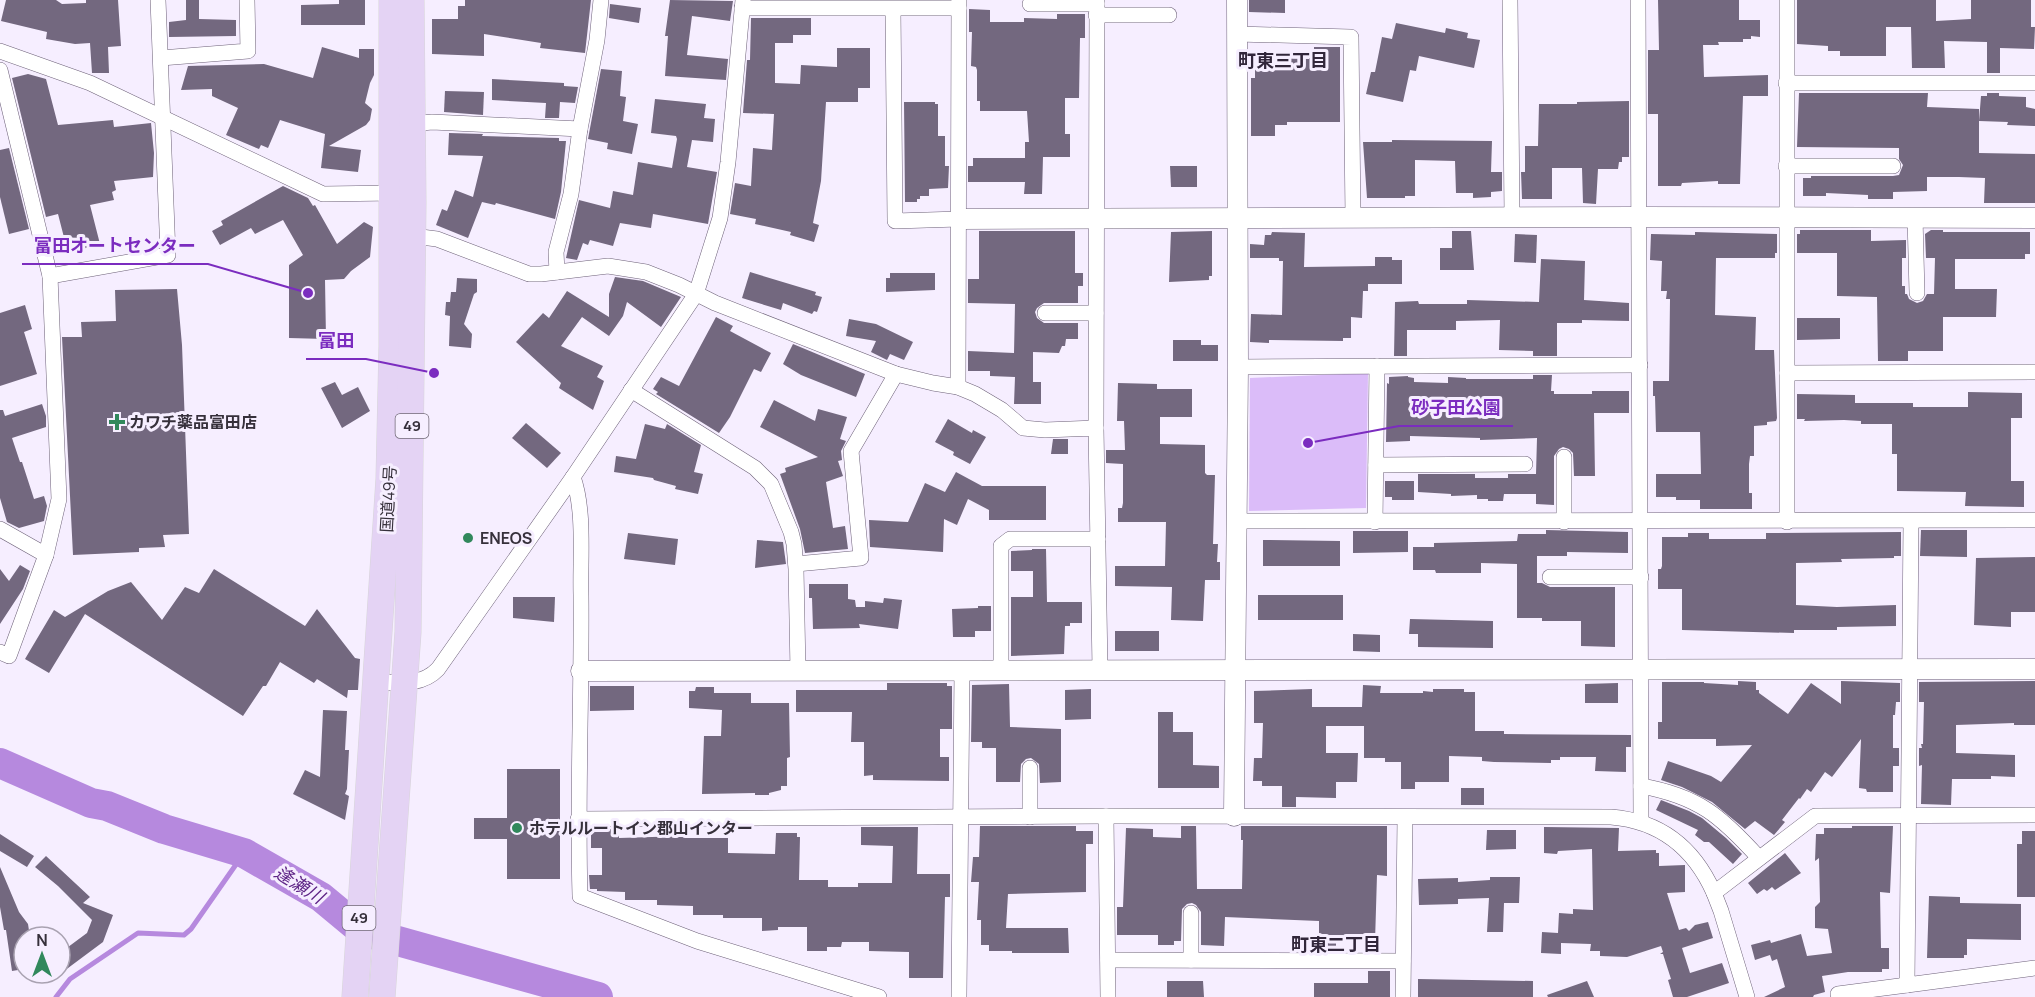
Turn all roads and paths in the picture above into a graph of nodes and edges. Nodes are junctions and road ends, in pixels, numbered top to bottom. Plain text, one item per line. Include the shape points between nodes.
1 (158, 0) edge
2 (247, 0) edge
3 (392, 0) edge
4 (411, 0) edge
5 (601, 0) edge
6 (1237, 0) edge
7 (1510, 0) edge
8 (1638, 0) edge
9 (1787, 0) edge
10 (743, 4) edge
11 (959, 4) edge
12 (1030, 4) dead end
13 (1097, 6) edge
14 (893, 9) junction
15 (1169, 15) dead end
16 (1237, 34) junction
17 (0, 51) edge
18 (161, 58) junction
19 (0, 70) edge
20 (2035, 82) edge
21 (1786, 83) junction
22 (163, 117) junction
23 (412, 124) junction
24 (580, 129) junction
25 (1786, 166) junction
26 (1893, 166) dead end
27 (393, 193) junction
28 (1512, 217) junction
29 (1637, 217) junction
30 (1787, 217) junction
31 (1915, 217) junction
32 (1353, 218) junction
33 (2035, 218) edge
34 (959, 219) junction
35 (1096, 219) junction
36 (1237, 219) junction
37 (413, 236) junction
38 (556, 272) junction
39 (50, 276) junction
40 (1917, 293) dead end
41 (696, 294) junction
42 (1045, 313) dead end
43 (1096, 313) junction
44 (1640, 365) junction
45 (1377, 366) junction
46 (1238, 367) junction
47 (2035, 372) edge
48 (1787, 373) junction
49 (896, 374) junction
50 (958, 387) junction
51 (631, 390) junction
52 (1096, 428) junction
53 (1564, 457) dead end
54 (1525, 464) dead end
55 (1376, 465) junction
56 (573, 477) junction
57 (2035, 520) edge
58 (1236, 521) junction
59 (1375, 522) junction
60 (1564, 522) junction
61 (1640, 522) junction
62 (1787, 522) junction
63 (1911, 522) junction
64 (0, 530) edge
65 (1098, 539) junction
66 (46, 555) junction
67 (796, 564) junction
68 (1550, 577) dead end
69 (1641, 577) junction
70 (0, 652) edge
71 (1100, 669) junction
72 (1237, 669) junction
73 (1909, 669) junction
74 (2035, 669) edge
75 (1642, 670) junction
76 (581, 671) junction
77 (798, 671) junction
78 (962, 671) junction
79 (1001, 671) junction
80 (377, 682) junction
81 (404, 683) junction
82 (1030, 768) dead end
83 (1641, 786) junction
84 (1907, 814) junction
85 (2035, 815) edge
86 (1106, 816) junction
87 (1234, 816) junction
88 (960, 817) junction
89 (1030, 817) junction
90 (1405, 817) junction
91 (578, 819) junction
92 (1641, 821) junction
93 (1759, 858) junction
94 (1714, 893) junction
95 (1191, 913) dead end
96 (1108, 960) junction
97 (1191, 960) junction
98 (1403, 961) junction
99 (2035, 968) edge
100 (1907, 986) junction
101 (1838, 994) dead end
102 (355, 997) edge
103 (382, 997) edge
104 (879, 997) edge
105 (959, 997) edge
106 (1108, 997) edge
107 (1403, 997) edge
108 (1747, 997) edge

1 - 18 street
2 - 18 street via 248,51
3 - 27 highway, 国道49号 / 49
4 - 23 highway, 国道49号 / 49
5 - 24 street
6 - 16 street
7 - 28 street
8 - 29 street
9 - 21 street
10 - 14 street
10 - 41 street via 720,218
11 - 14 street
11 - 34 street
12 - 13 street
13 - 15 street
13 - 35 street
14 - 34 street via 895,221
16 - 32 street via 1351,37
16 - 36 street
17 - 22 street via 90,83
18 - 22 street
19 - 39 street
20 - 21 street
21 - 25 street
22 - 27 street via 323,194
22 - 39 street via 168,255
23 - 24 street
23 - 37 highway, 国道49号 / 49
24 - 38 street via 571,194 556,252
25 - 26 street
25 - 30 street
27 - 80 highway, 国道49号 / 49 via 389,480
28 - 29 street
28 - 32 street
29 - 30 street
29 - 44 street
30 - 31 street
30 - 48 street
31 - 33 street
31 - 40 street
32 - 36 street
34 - 35 street
34 - 50 street
35 - 36 street
35 - 43 street
36 - 46 street
37 - 38 street via 436,239 529,274
37 - 81 highway, 国道49号 / 49 via 409,609
38 - 41 street via 608,266 646,272
39 - 66 street via 58,499
41 - 49 street
41 - 51 street
42 - 43 street
43 - 52 street
44 - 45 street
44 - 61 street
45 - 46 street
45 - 55 street
46 - 58 street
47 - 48 street
48 - 62 street
49 - 50 street
49 - 67 street via 851,451 861,558
50 - 52 street via 1002,410 1023,428
51 - 56 street
51 - 67 street via 763,474 791,532
52 - 65 street
53 - 60 street
54 - 55 street
55 - 59 street
56 - 76 street via 580,522
56 - 81 street via 442,664 429,677
57 - 63 street
58 - 59 street
58 - 72 street
59 - 60 street
60 - 61 street
61 - 62 street
61 - 69 street
62 - 63 street
63 - 73 street
64 - 66 street
65 - 71 street
65 - 79 street via 1010,539 1001,546
66 - 70 street via 9,656
67 - 77 street
68 - 69 street
69 - 75 street
71 - 72 street
71 - 79 street
72 - 75 street
72 - 87 street
73 - 74 street
73 - 75 street
73 - 84 street
75 - 83 street
76 - 77 street
76 - 91 street
77 - 78 street
78 - 79 street
78 - 88 street
80 - 81 street
80 - 102 highway, 国道49号 / 49
81 - 103 highway, 国道49号 / 49
82 - 89 street
83 - 92 street
83 - 93 street via 1672,792 1700,804 1731,828
84 - 85 street
84 - 93 street via 1815,816
84 - 100 street
86 - 87 street
86 - 89 street
86 - 96 street
87 - 90 street
88 - 89 street
88 - 91 street
88 - 105 street
90 - 92 street via 1611,817
90 - 98 street
91 - 104 street via 580,896 697,941
92 - 94 street via 1690,854
93 - 94 street
94 - 108 street
95 - 97 street
96 - 97 street
96 - 106 street
97 - 98 street
98 - 107 street
99 - 100 street
100 - 101 street

